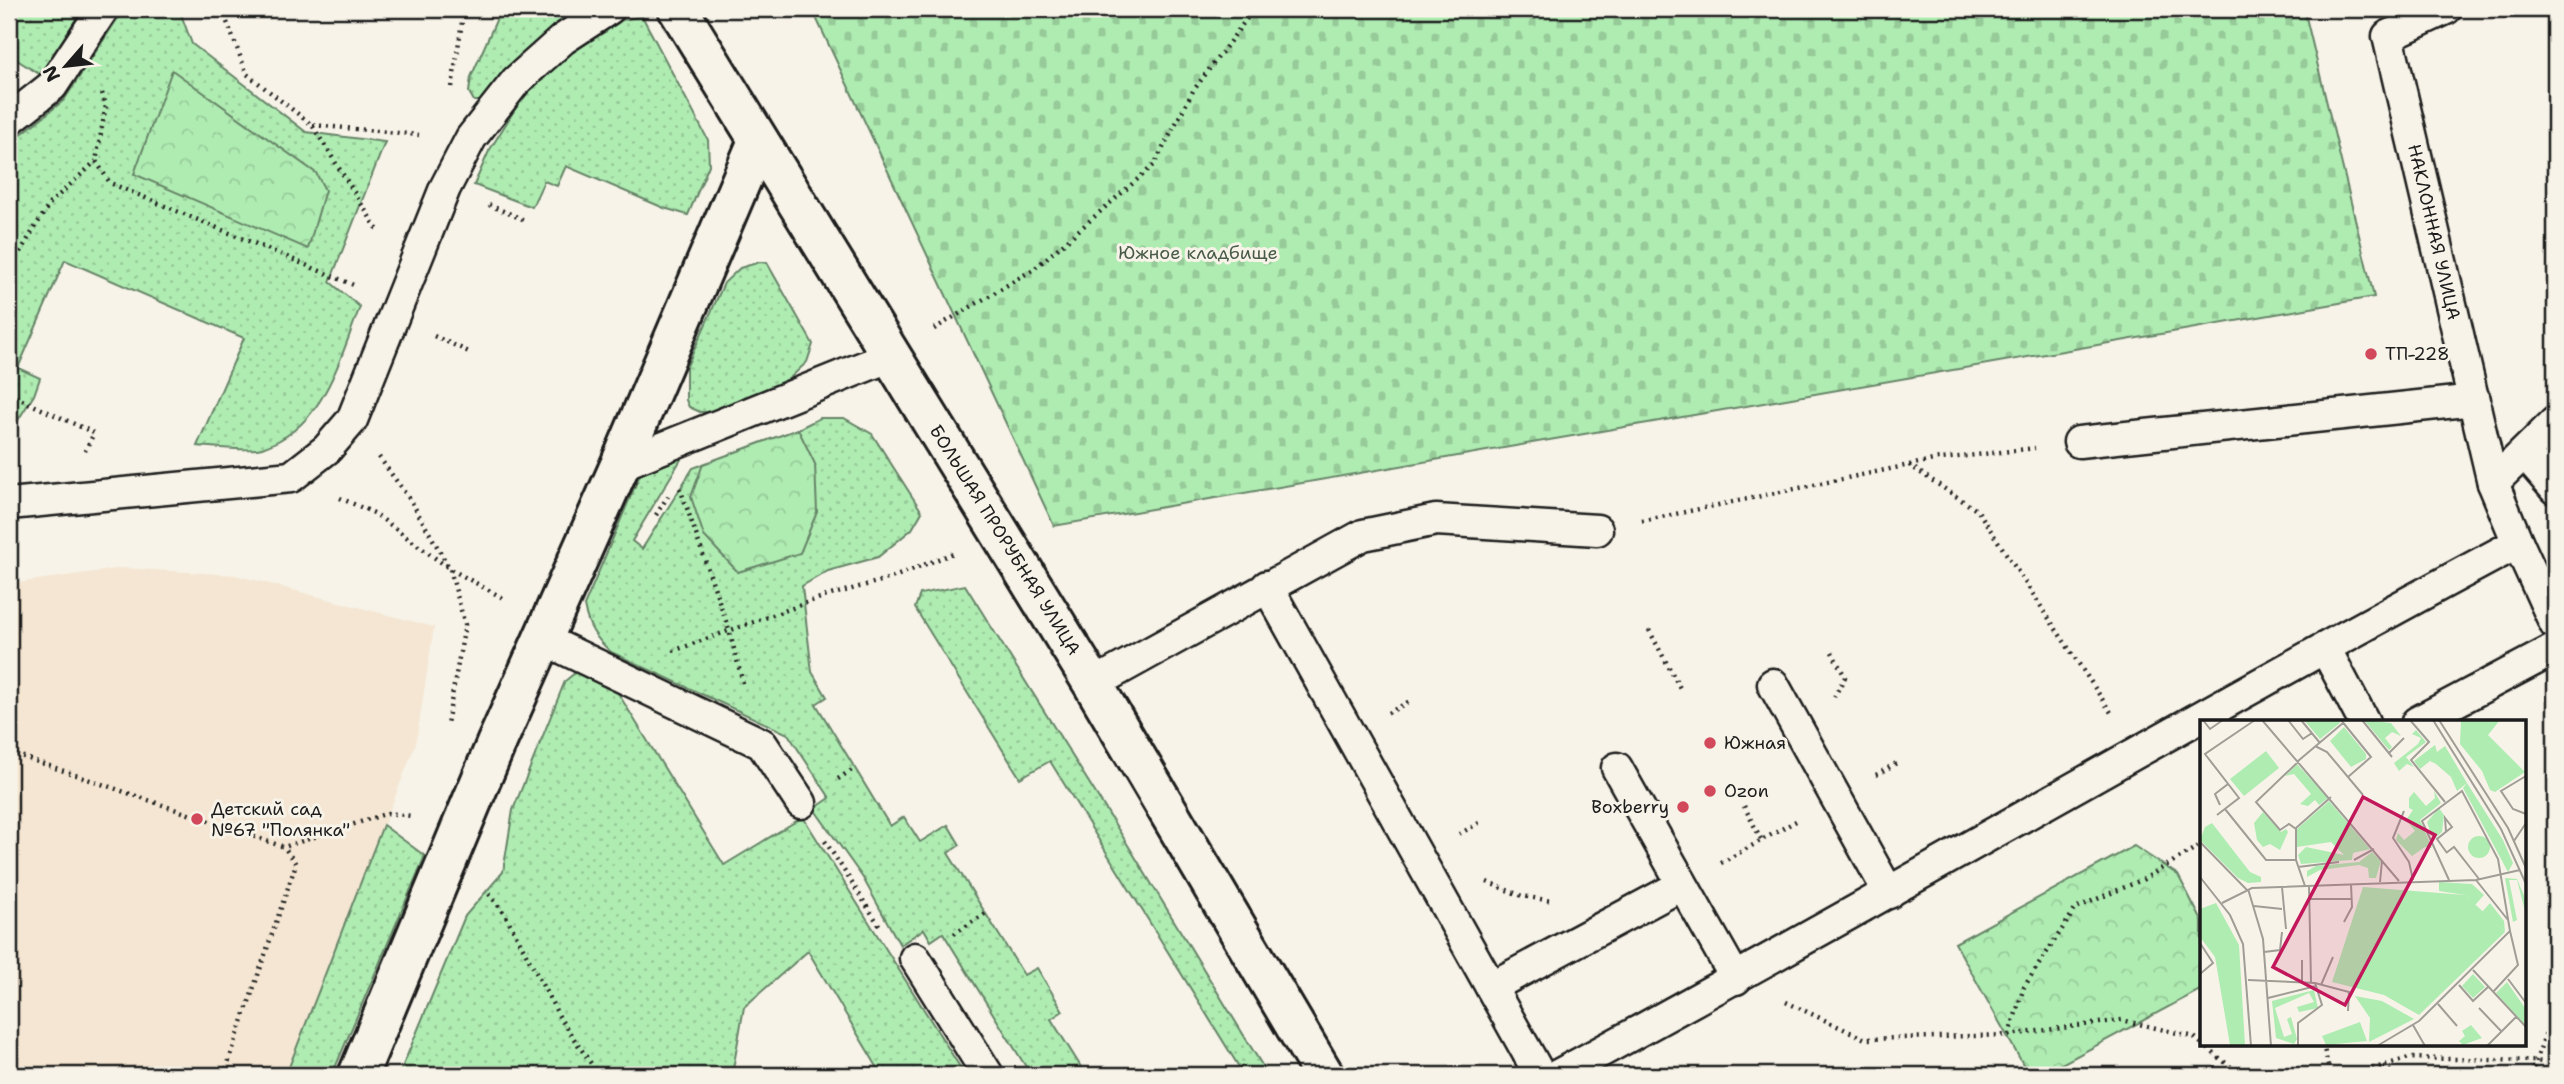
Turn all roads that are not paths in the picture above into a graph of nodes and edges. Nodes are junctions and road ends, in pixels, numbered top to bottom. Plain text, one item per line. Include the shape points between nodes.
1 (103, 9) edge
2 (609, 9) edge
3 (677, 9) edge
4 (2446, 9) edge
5 (9, 120) edge
6 (758, 141) junction
7 (891, 356) junction
8 (2474, 400) junction
9 (2555, 422) edge
10 (2079, 442) dead end
11 (2524, 453) junction
12 (620, 465) junction
13 (2493, 483) junction
14 (2555, 489) edge
15 (9, 504) edge
16 (1597, 530) road end
17 (2518, 543) junction
18 (1267, 586) junction
19 (2555, 624) edge
20 (546, 632) junction
21 (2325, 648) junction
22 (2555, 649) edge
23 (1093, 684) junction
24 (1773, 684) dead end
25 (2363, 720) edge
26 (2421, 720) edge
27 (1617, 768) dead end
28 (801, 803) dead end
29 (1682, 885) junction
30 (1889, 893) junction
31 (915, 958) dead end
32 (1736, 979) junction
33 (1491, 987) junction
34 (358, 1075) edge
35 (988, 1075) edge
36 (1324, 1075) edge
37 (1540, 1075) edge
38 (1558, 1075) edge

1 - 5 lane via 52,86
2 - 15 lane via 563,39 516,81 471,138 445,188 352,420 327,449 291,477
3 - 6 street, БОЛЬШАЯ ПРОРУБНАЯ УЛИЦА
4 - 8 lane, НАКЛОННАЯ УЛИЦА via 2388,36
6 - 7 street, БОЛЬШАЯ ПРОРУБНАЯ УЛИЦА
6 - 12 street
7 - 12 lane
7 - 23 street, БОЛЬШАЯ ПРОРУБНАЯ УЛИЦА
8 - 10 lane
8 - 13 lane, НАКЛОННАЯ УЛИЦА
9 - 11 lane
11 - 13 lane
11 - 14 lane
12 - 20 street
13 - 17 lane, НАКЛОННАЯ УЛИЦА
16 - 18 lane via 1436,520 1363,535
17 - 19 lane, НАКЛОННАЯ УЛИЦА
17 - 21 lane
18 - 23 lane
18 - 33 lane
20 - 28 lane via 616,675 762,744
20 - 34 street
21 - 25 lane
21 - 30 lane
22 - 26 lane
23 - 36 street, БОЛЬШАЯ ПРОРУБНАЯ УЛИЦА
24 - 30 lane
27 - 29 lane
29 - 32 lane
29 - 33 lane
30 - 32 lane
31 - 35 lane
32 - 38 lane
33 - 37 lane

